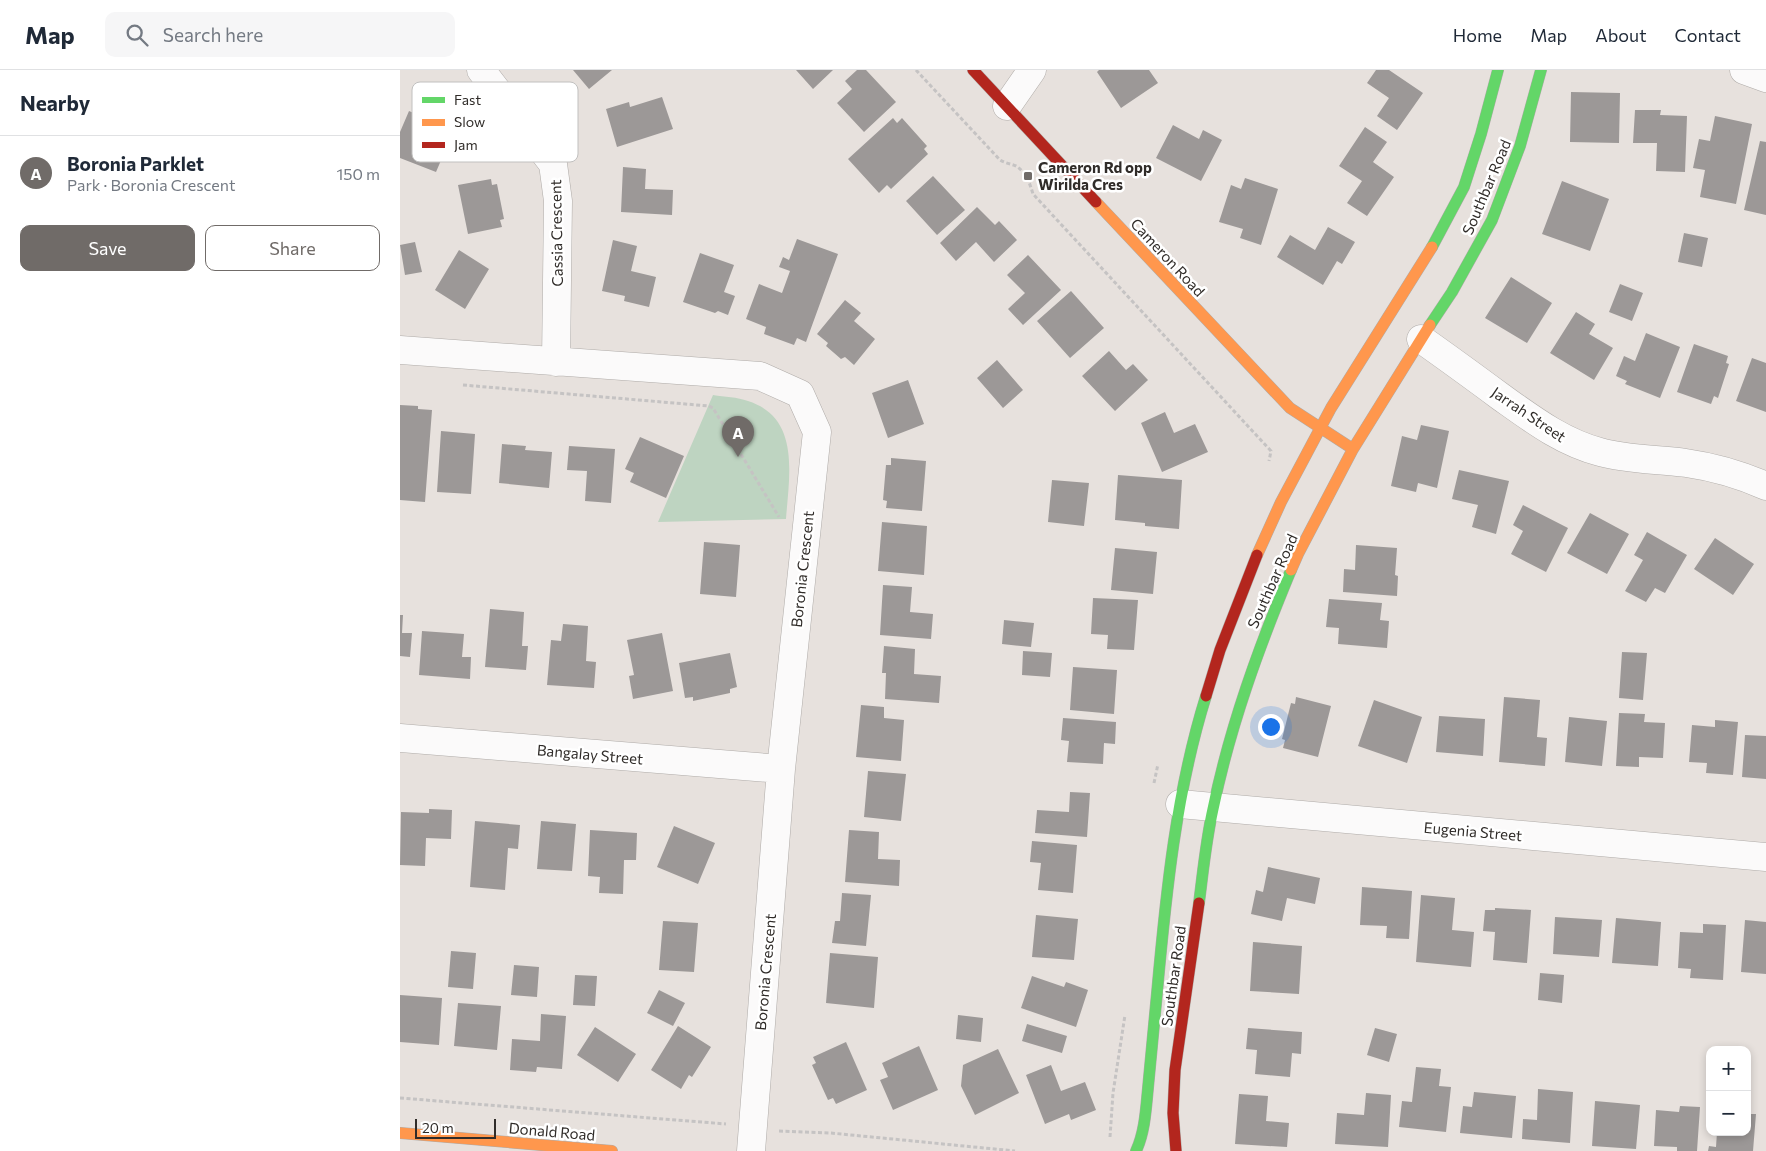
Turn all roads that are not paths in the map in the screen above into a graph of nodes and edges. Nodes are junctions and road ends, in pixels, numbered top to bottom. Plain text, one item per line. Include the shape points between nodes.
1 (480, 70) edge
2 (973, 70) edge
3 (1032, 70) edge
4 (1498, 70) edge
5 (1541, 70) edge
6 (1744, 70) edge
7 (1766, 78) edge
8 (489, 82) edge
9 (1007, 106) junction
10 (552, 162) edge
11 (1421, 338) junction
12 (400, 350) edge
13 (556, 362) junction
14 (1319, 428) junction
15 (1353, 449) junction
16 (1766, 486) edge
17 (400, 738) edge
18 (781, 769) junction
19 (1180, 804) junction
20 (1213, 808) junction
21 (1766, 857) edge
22 (745, 1132) edge
23 (400, 1133) edge
24 (612, 1151) edge
25 (1136, 1151) edge
26 (1176, 1151) edge

1 - 8 street, Cassia Crescent
2 - 9 main road, Cameron Road
3 - 9 street
4 - 14 main road, Southbar Road via 1464,186 1424,262
5 - 11 main road, Southbar Road via 1520,146 1492,220 1452,292
6 - 7 street
9 - 14 main road, Cameron Road via 1290,408
10 - 13 street, Cassia Crescent via 558,201
11 - 15 main road, Southbar Road
11 - 16 street, Jarrah Street via 1570,442 1615,456 1707,467
12 - 13 street, Boronia Crescent
13 - 18 street, Boronia Crescent via 760,376 800,394 817,432
14 - 15 main road, Cameron Road
14 - 19 main road, Southbar Road via 1262,541 1224,640 1198,722
15 - 20 main road, Southbar Road via 1298,554 1261,643
17 - 18 street, Bangalay Street
18 - 22 street, Boronia Crescent
19 - 20 street, Eugenia Street
19 - 25 main road, Southbar Road via 1169,877 1146,1109
20 - 21 street, Eugenia Street
20 - 26 main road, Southbar Road via 1175,1070 1173,1113
23 - 24 main road, Donald Road

